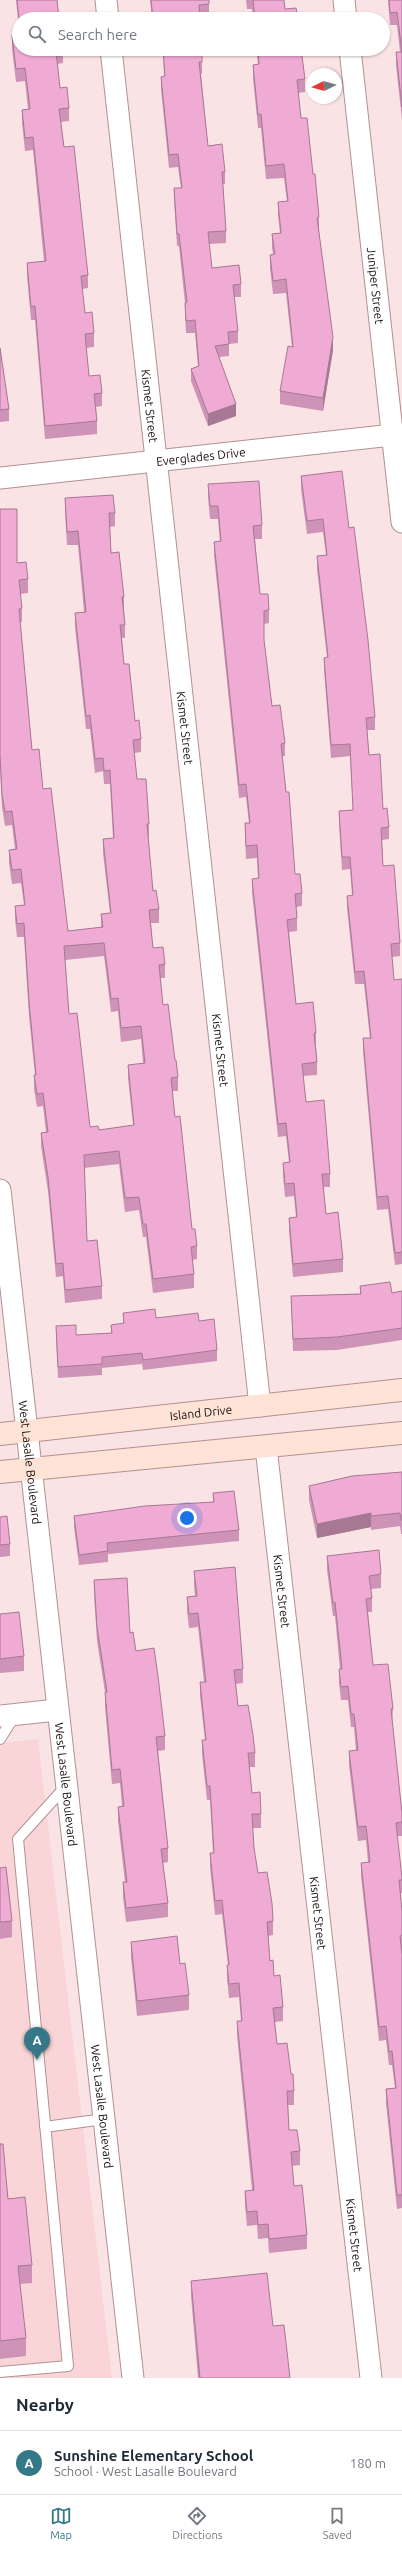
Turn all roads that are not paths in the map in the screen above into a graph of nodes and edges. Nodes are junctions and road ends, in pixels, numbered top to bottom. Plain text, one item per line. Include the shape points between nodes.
1 (106, 0) edge
2 (344, 0) edge
3 (107, 12) edge
4 (345, 12) edge
5 (112, 56) edge
6 (351, 56) edge
7 (397, 434) edge
8 (158, 462) junction
9 (0, 478) edge
10 (402, 522) edge
11 (0, 1191) edge
12 (402, 1390) edge
13 (260, 1406) junction
14 (27, 1432) junction
15 (402, 1433) edge
16 (0, 1434) edge
17 (266, 1448) junction
18 (31, 1469) junction
19 (0, 1472) edge
20 (57, 1710) junction
21 (8, 1715) edge
22 (0, 1739) edge
23 (66, 1786) junction
24 (104, 2119) junction
25 (45, 2127) junction
26 (0, 2372) edge
27 (133, 2378) edge
28 (371, 2378) edge

1 - 3 street
2 - 4 street
5 - 8 street, Kismet Street
6 - 7 street, Juniper Street
7 - 8 street, Everglades Drive
7 - 10 street, Juniper Street
8 - 9 street, Everglades Drive
8 - 13 street, Kismet Street
11 - 14 street, West Lasalle Boulevard
12 - 13 street, Island Drive
13 - 14 street, Island Drive
14 - 16 street, Island Drive
14 - 18 street, West Lasalle Boulevard
15 - 17 street
17 - 18 street
17 - 28 street, Kismet Street
18 - 19 street
18 - 20 street, West Lasalle Boulevard
20 - 21 street
20 - 23 street, West Lasalle Boulevard
21 - 22 lane
23 - 24 street, West Lasalle Boulevard
23 - 25 lane via 18,1839
24 - 25 lane
24 - 27 street, West Lasalle Boulevard
25 - 26 lane via 68,2366

